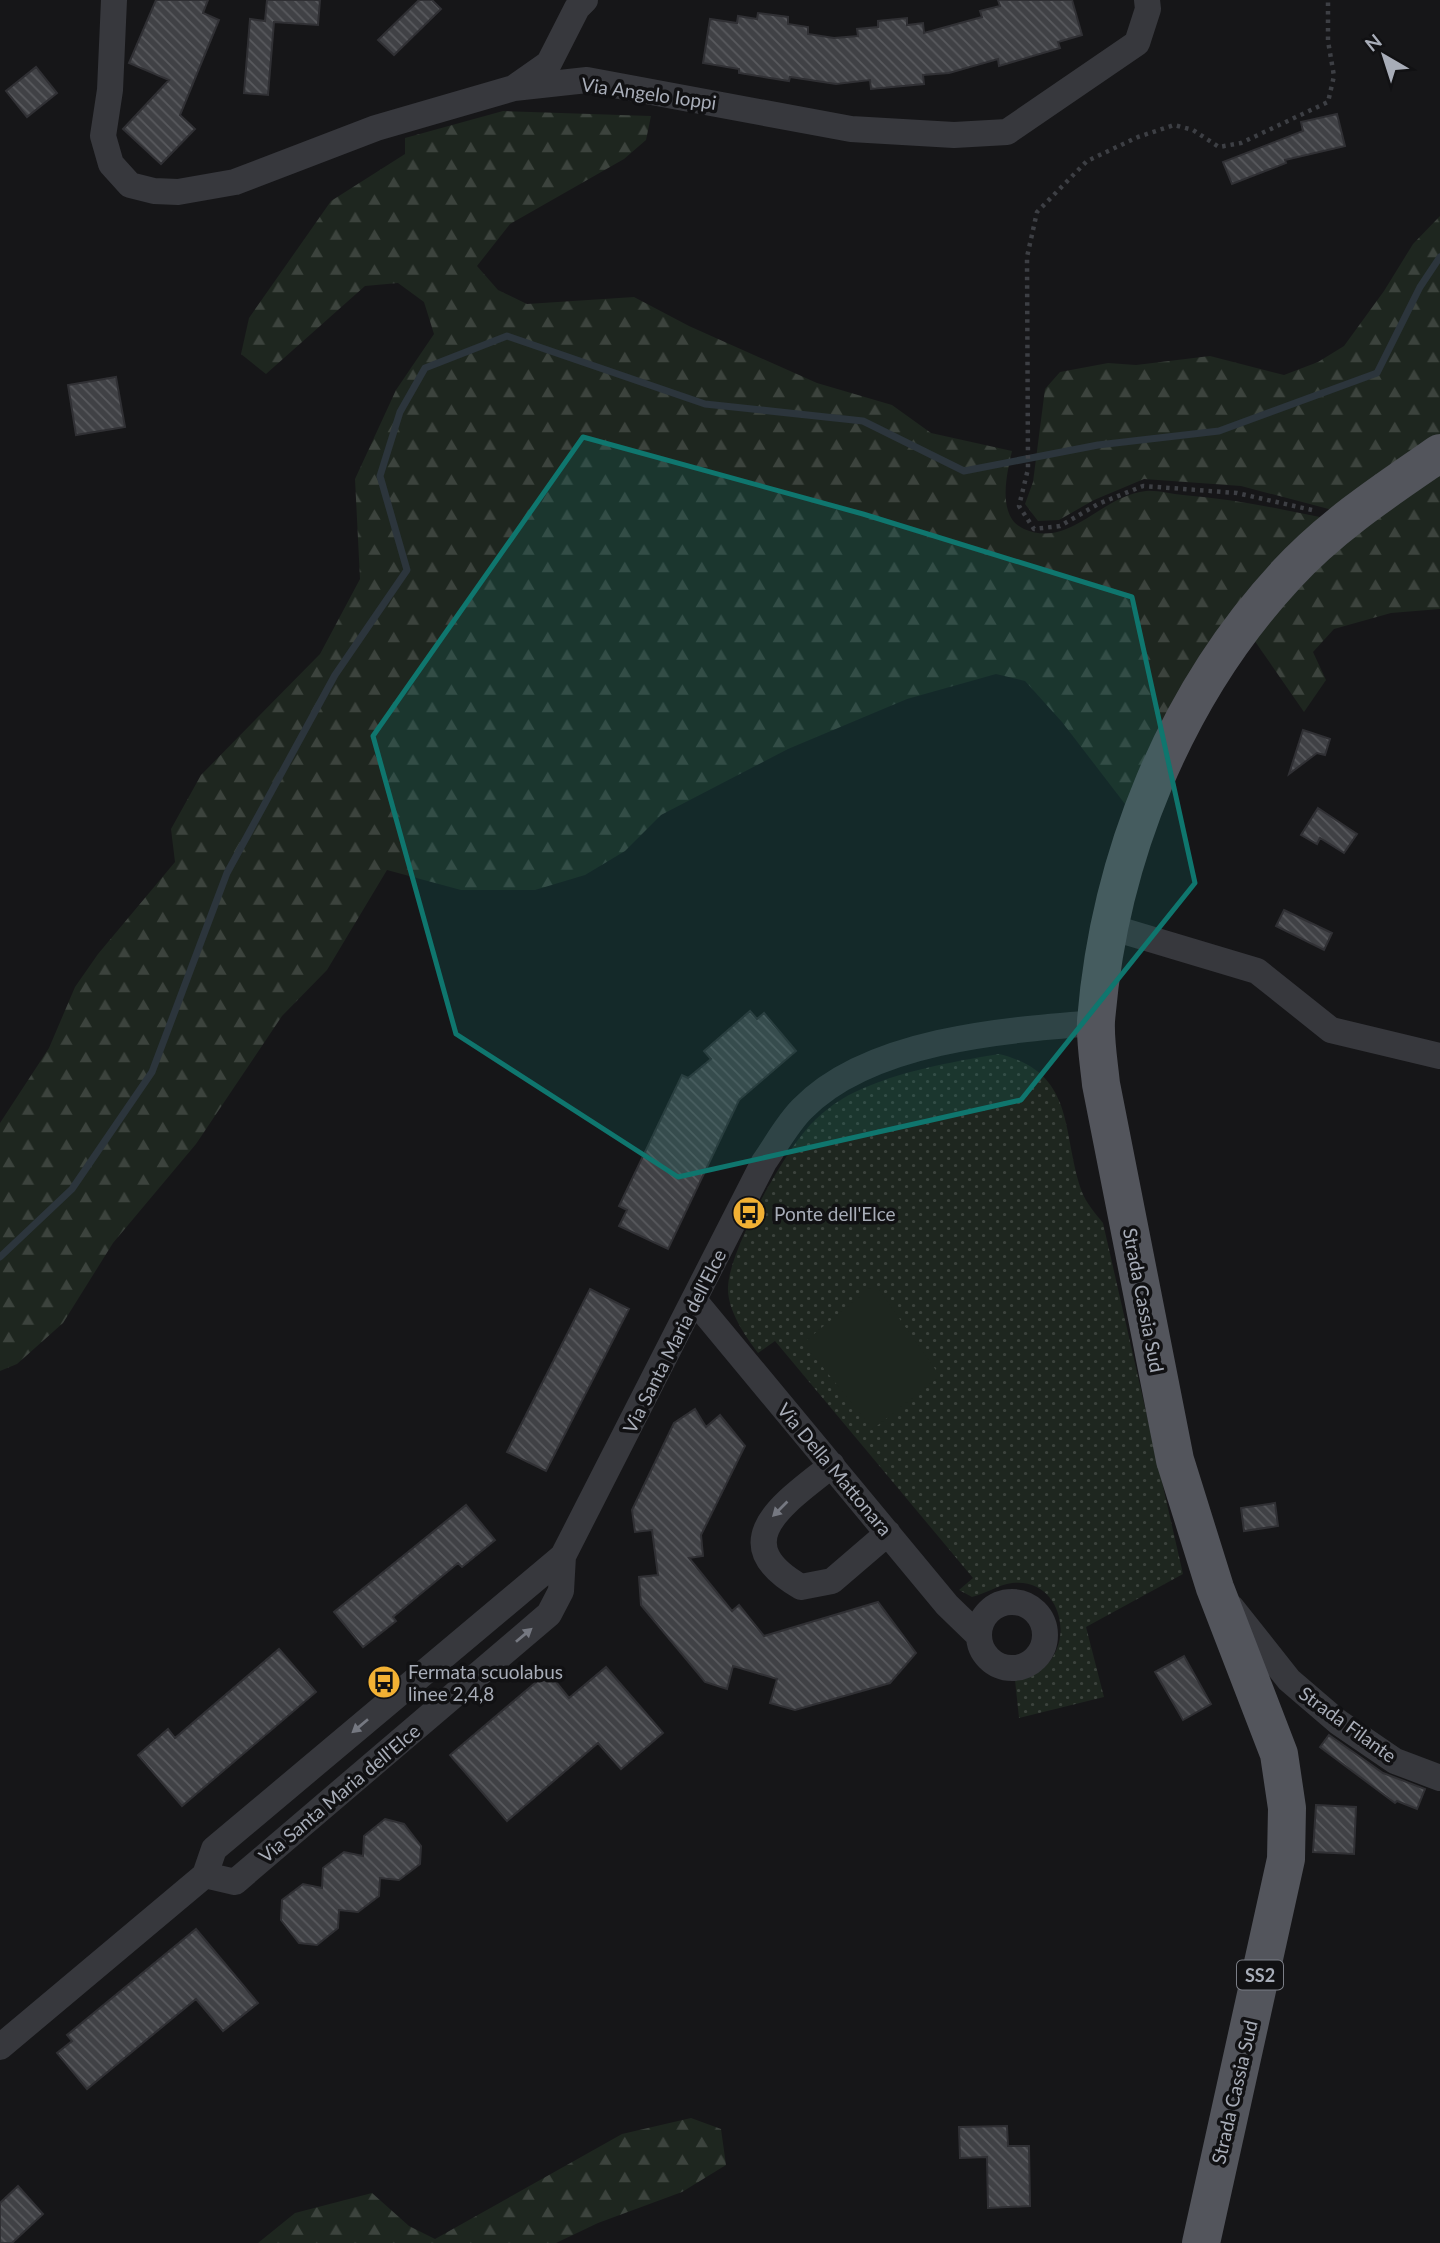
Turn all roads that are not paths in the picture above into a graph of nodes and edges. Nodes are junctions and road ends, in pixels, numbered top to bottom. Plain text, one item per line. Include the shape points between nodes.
1 (114, 0) edge
2 (585, 0) edge
3 (1147, 0) edge
4 (513, 88) junction
5 (1440, 453) edge
6 (1110, 927) junction
7 (1096, 1023) junction
8 (1440, 1056) edge
9 (694, 1300) junction
10 (832, 1465) junction
11 (888, 1533) junction
12 (563, 1556) junction
13 (1215, 1588) junction
14 (979, 1636) dead end
15 (1440, 1778) edge
16 (205, 1875) junction
17 (0, 2047) edge
18 (1201, 2243) edge

1 - 4 street, Via Angelo Ioppi via 103,136 111,164 130,185 154,191 178,192 235,182 376,128
2 - 4 street via 549,63
3 - 4 street, Via Angelo Ioppi via 1137,43 1007,132 954,135 851,129 587,80
5 - 6 main road, Strada Cassia Sud via 1347,518 1287,574 1200,688 1126,855
6 - 7 main road, Strada Cassia Sud
6 - 8 street via 1257,971 1331,1030
7 - 9 street, Via Santa Maria dell'Elce via 1021,1029 911,1051 849,1074 802,1109 764,1161
7 - 13 main road, Strada Cassia Sud via 1101,1084 1175,1460
9 - 10 street, Via Della Mattonara
9 - 12 street, Via Santa Maria dell'Elce
10 - 11 street, Via Della Mattonara
10 -> 11 street via 774,1513 764,1551 783,1577 801,1587 832,1581
11 - 14 street, Via Della Mattonara
12 -> 16 street, Via Santa Maria dell'Elce via 214,1849
16 -> 12 street, Via Santa Maria dell'Elce via 235,1882 549,1614 561,1591
13 - 15 street, Strada Filante via 1289,1680 1338,1722 1395,1761
13 - 18 main road, Strada Cassia Sud / SS2 via 1279,1755 1287,1808 1286,1860
16 - 17 street, Via Santa Maria dell'Elce

